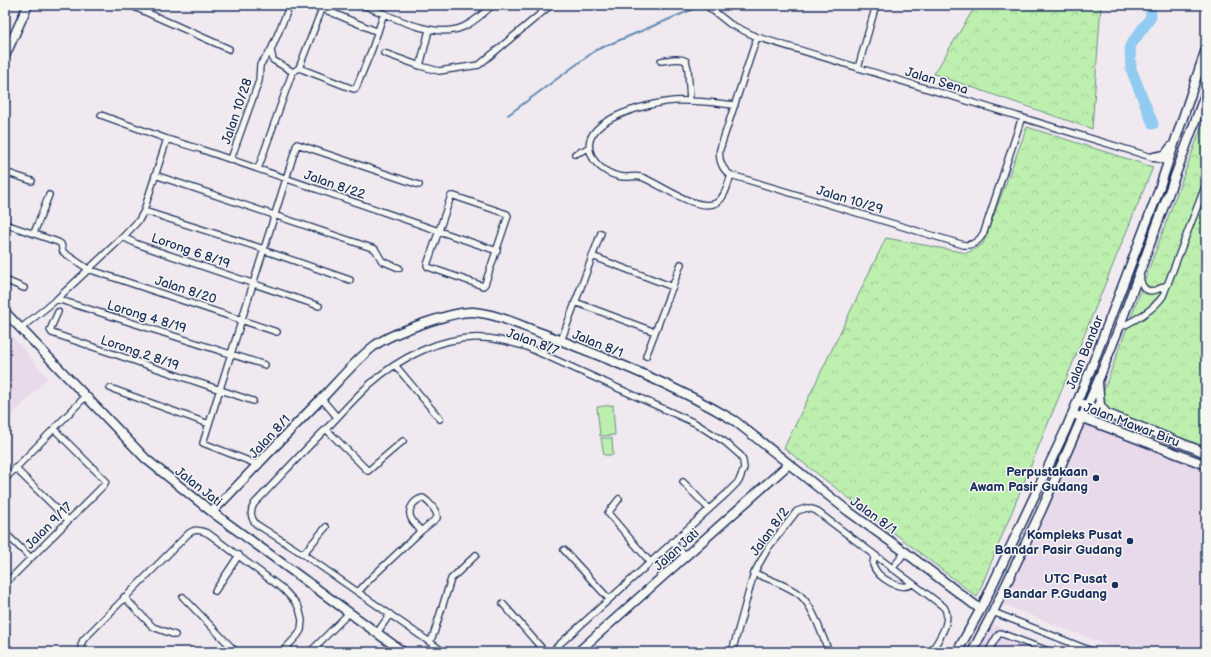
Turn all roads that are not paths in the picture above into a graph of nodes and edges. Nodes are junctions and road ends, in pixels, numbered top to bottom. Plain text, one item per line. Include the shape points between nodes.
1 (28, 5) edge
2 (130, 5) edge
3 (290, 5) edge
4 (314, 5) edge
5 (363, 5) edge
6 (493, 5) edge
7 (551, 5) edge
8 (706, 5) edge
9 (876, 5) edge
10 (322, 9) junction
11 (384, 13) junction
12 (429, 30) junction
13 (378, 32) junction
14 (756, 37) junction
15 (229, 49) dead end
16 (1206, 49) edge
17 (271, 50) junction
18 (384, 53) dead end
19 (5, 56) edge
20 (661, 61) dead end
21 (420, 66) junction
22 (299, 68) junction
23 (858, 68) junction
24 (293, 72) junction
25 (1206, 92) edge
26 (690, 101) junction
27 (735, 105) junction
28 (101, 115) dead end
29 (1022, 117) junction
30 (167, 139) junction
31 (1175, 141) junction
32 (1187, 145) junction
33 (590, 148) junction
34 (575, 154) dead end
35 (1154, 157) junction
36 (231, 160) junction
37 (1168, 162) junction
38 (258, 169) junction
39 (5, 172) edge
40 (155, 175) junction
41 (731, 175) junction
42 (286, 178) junction
43 (32, 181) dead end
44 (1206, 184) edge
45 (419, 185) dead end
46 (1171, 187) junction
47 (49, 195) dead end
48 (144, 211) junction
49 (274, 216) junction
50 (5, 224) edge
51 (439, 231) junction
52 (600, 233) dead end
53 (34, 234) junction
54 (123, 237) junction
55 (264, 250) junction
56 (496, 251) junction
57 (592, 256) junction
58 (682, 264) dead end
59 (399, 268) dead end
60 (88, 269) junction
61 (1140, 270) junction
62 (5, 280) edge
63 (350, 280) dead end
64 (253, 283) junction
65 (1168, 284) junction
66 (673, 287) junction
67 (24, 288) dead end
68 (57, 299) junction
69 (575, 302) junction
70 (320, 306) dead end
71 (5, 312) edge
72 (58, 312) dead end
73 (242, 319) junction
74 (20, 328) junction
75 (1119, 328) junction
76 (277, 332) dead end
77 (655, 332) junction
78 (547, 336) junction
79 (561, 341) junction
80 (231, 353) junction
81 (542, 354) junction
82 (646, 356) dead end
83 (266, 365) dead end
84 (395, 365) junction
85 (1098, 381) junction
86 (110, 388) dead end
87 (219, 390) junction
88 (85, 397) junction
89 (321, 398) junction
90 (253, 401) dead end
91 (1077, 402) junction
92 (1087, 406) junction
93 (1106, 413) junction
94 (1072, 414) junction
95 (337, 418) junction
96 (1082, 418) junction
97 (440, 420) dead end
98 (209, 424) junction
99 (54, 429) junction
100 (326, 429) junction
101 (402, 441) dead end
102 (1206, 453) edge
103 (789, 464) junction
104 (259, 465) junction
105 (1206, 465) edge
106 (15, 468) junction
107 (5, 479) edge
108 (683, 482) dead end
109 (619, 499) dead end
110 (709, 509) junction
111 (212, 512) junction
112 (68, 520) junction
113 (326, 527) dead end
114 (421, 531) junction
115 (5, 532) edge
116 (672, 542) junction
117 (564, 550) dead end
118 (905, 552) junction
119 (303, 554) junction
120 (239, 555) junction
121 (476, 555) dead end
122 (874, 555) junction
123 (686, 556) junction
124 (31, 558) junction
125 (650, 562) junction
126 (892, 569) junction
127 (754, 573) junction
128 (5, 584) edge
129 (912, 584) junction
130 (215, 591) dead end
131 (358, 592) junction
132 (124, 597) junction
133 (183, 597) dead end
134 (609, 599) junction
135 (503, 604) dead end
136 (980, 610) junction
137 (350, 612) junction
138 (993, 612) junction
139 (390, 614) junction
140 (377, 633) junction
141 (175, 635) dead end
142 (430, 642) junction
143 (5, 647) edge
144 (10, 652) edge
145 (82, 652) edge
146 (236, 652) edge
147 (282, 652) edge
148 (310, 652) edge
149 (403, 652) edge
150 (444, 652) edge
151 (545, 652) edge
152 (550, 652) edge
153 (578, 652) edge
154 (732, 652) edge
155 (829, 652) edge
156 (931, 652) edge
157 (957, 652) edge
158 (972, 652) edge
159 (988, 652) edge
160 (1050, 652) edge
161 (1093, 652) edge

1 - 19 street
2 - 15 street
3 - 17 street, Jalan 10/28
4 - 10 street
5 - 11 street
6 - 12 street via 474,22 462,28 444,32
7 - 21 street via 479,65 438,71
8 - 14 street, Jalan Sena via 730,24
9 - 23 street
10 - 13 street
10 - 22 street
11 - 12 street
11 - 13 street
12 - 21 street
13 - 22 street via 354,89
14 - 23 street, Jalan Sena
14 - 27 street
16 - 31 street, Jalan Bandar
17 - 24 street via 274,61
17 - 36 street, Jalan 10/28 via 260,65 259,81
18 - 21 street
20 - 26 street via 686,61
22 - 24 street
23 - 29 street, Jalan Sena
24 - 38 street
25 - 32 street, Jalan Bandar
26 - 27 street
26 - 33 street via 668,102 613,118 595,131 589,140
27 - 41 street via 719,156
28 - 30 street, Jalan 8/22
29 - 35 street, Jalan Sena
29 - 41 street, Jalan 10/29 via 984,232 979,240 971,245
30 - 36 street, Jalan 8/22
30 - 40 street
31 - 35 street via 1165,155
31 - 37 street, Jalan Bandar
32 - 37 street via 1177,159
32 - 46 street, Jalan Bandar
33 - 34 street
33 - 41 street via 595,162 607,172 642,177 683,198 704,205 719,202
35 - 37 street, Jalan Sena
36 - 38 street, Jalan 8/22
37 - 46 street via 1174,169
37 - 91 street, Jalan Bandar
38 - 42 street, Jalan 8/22
39 - 43 street
40 - 48 street
40 - 49 street
42 - 45 street via 297,144
42 - 49 street
42 - 51 street, Jalan 8/22
44 - 65 street
46 - 61 street, Jalan Bandar
47 - 53 street
48 - 54 street
48 - 55 street
49 - 55 street
49 - 59 street via 375,250 382,261
50 - 53 street
51 - 56 street, Jalan 8/22
51 - 56 street via 427,266 481,286 485,284
51 - 56 street via 450,197 454,196 508,215
52 - 57 street
53 - 60 street, Jalan 8/20 via 60,242 63,252
54 - 60 street
54 - 64 street, Lorong 6 8/19
55 - 63 street
55 - 64 street
57 - 66 street
57 - 69 street
58 - 66 street
60 - 68 street
60 - 73 street, Jalan 8/20
61 - 65 street via 1141,283 1149,291 1158,290
61 - 75 street, Jalan Bandar
62 - 67 street
64 - 70 street, Lorong 6 8/19
64 - 73 street
65 - 75 street via 1157,304
66 - 77 street
68 - 74 street
68 - 80 street, Lorong 4 8/19
69 - 77 street
69 - 79 street
71 - 74 street, Jalan Jati
72 - 87 street, Lorong 2 8/19 via 50,330 54,334
73 - 76 street, Jalan 8/20
73 - 80 street
74 - 88 street, Jalan Jati
75 - 85 street, Jalan Bandar
77 - 82 street
78 - 79 street, Jalan 8/1
78 - 81 street
78 - 89 street, Jalan 8/1 via 492,314 471,312 451,315 397,333 379,343
79 - 103 street, Jalan 8/1 via 644,375 715,410 735,421
80 - 83 street, Lorong 4 8/19
80 - 87 street
81 - 84 street, Jalan 8/7 via 505,341 473,338 442,344
81 - 110 street, Jalan 8/7 via 695,423 738,453 744,468 739,481
84 - 95 street, Jalan 8/7 via 370,384
84 - 97 street
85 - 92 street, Jalan Bandar
85 - 93 street via 1100,405
86 - 98 street
87 - 90 street, Lorong 2 8/19
87 - 98 street
88 - 99 street
88 - 111 street, Jalan Jati via 146,459
89 - 95 street
89 - 104 street, Jalan 8/1
91 - 92 street, Jalan Mawar Biru
91 - 94 street, Jalan Bandar
92 - 93 street, Jalan Mawar Biru
92 - 96 street, Jalan Bandar
93 - 102 street, Jalan Mawar Biru
94 - 96 street, Jalan Mawar Biru
94 - 136 street, Jalan Bandar
95 - 100 street, Jalan 8/7
96 - 105 street, Jalan Mawar Biru
96 - 138 street, Jalan Bandar
98 - 104 street via 203,443
99 - 106 street
99 - 112 street, Jalan 9/17 via 106,481
100 - 101 street via 368,470
100 - 119 street, Jalan 8/7 via 254,504 251,512 256,524
103 - 118 street, Jalan 8/1
103 - 123 street, Jalan Jati
104 - 111 street, Jalan 8/1
106 - 107 street
106 - 112 street
108 - 110 street
109 - 125 street via 608,514
110 - 116 street, Jalan 8/7
111 - 137 street, Jalan Jati
112 - 124 street, Jalan 9/17
113 - 119 street
114 - 114 street via 438,516 423,498 419,498 412,505 410,513
114 - 131 street
115 - 124 street
116 - 123 street
116 - 125 street, Jalan 8/7
117 - 134 street
118 - 126 street
118 - 136 street, Jalan 8/1
119 - 131 street, Jalan 8/7
120 - 130 street
120 - 132 street via 203,531 190,531
120 - 147 street via 284,588 299,608 301,630
121 - 142 street via 451,579
122 - 126 street, Jalan 8/2
122 - 127 street, Jalan 8/2 via 815,510 804,508 797,511 776,536
122 - 129 street via 873,566 878,573 898,586 906,587
123 - 153 street, Jalan Jati
124 - 128 street, Jalan 9/17
125 - 134 street, Jalan 8/7
126 - 129 street, Jalan 8/2
127 - 154 street, Jalan 8/2
127 - 155 street via 792,590 801,597 814,616
129 - 156 street, Jalan 8/2 via 944,607 948,614 947,622
131 - 139 street, Jalan 8/7
132 - 141 street via 153,627
132 - 145 street via 83,640
133 - 146 street
134 - 152 street, Jalan 8/7
135 - 151 street
136 - 157 street, Jalan Bandar
137 - 140 street, Jalan Jati
137 - 148 street
138 - 158 street, Jalan Bandar
138 - 161 street
139 - 140 street
139 - 142 street, Jalan 8/7
140 - 149 street, Jalan Jati
142 - 150 street, Jalan 8/7
143 - 144 main road
159 - 160 street via 1000,633

